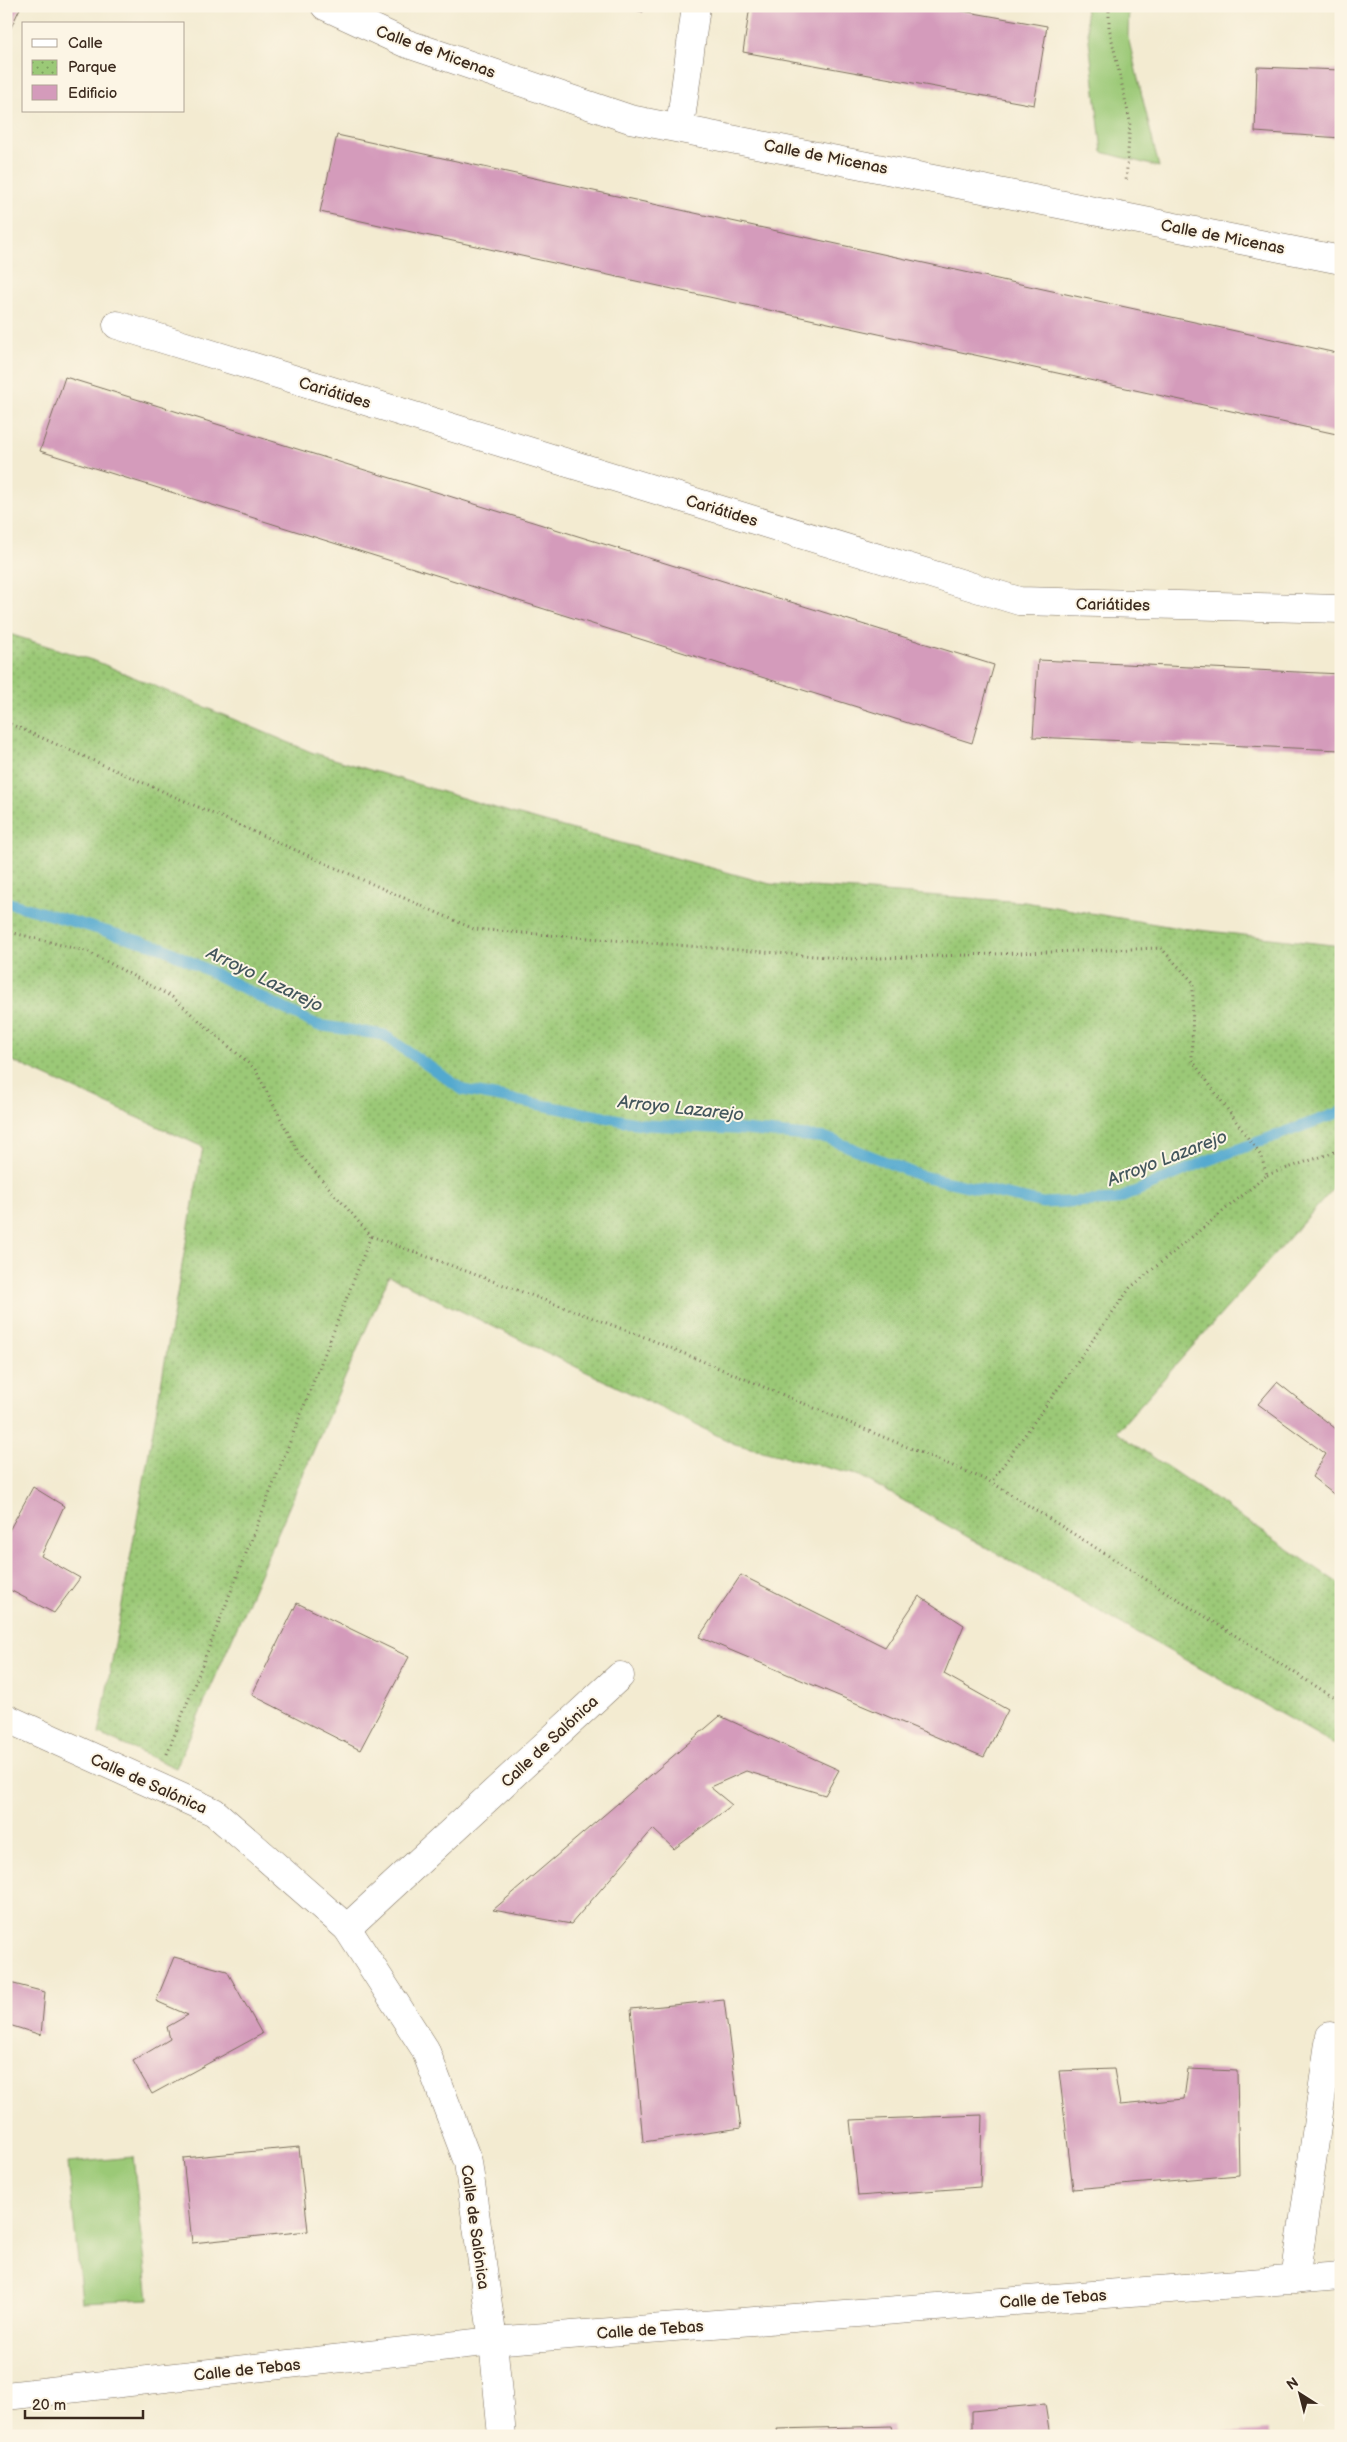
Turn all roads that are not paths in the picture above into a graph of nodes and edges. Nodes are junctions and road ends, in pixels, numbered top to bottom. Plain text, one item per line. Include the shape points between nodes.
1 (325, 6) edge
2 (696, 6) edge
3 (680, 127) junction
4 (1341, 260) edge
5 (117, 325) dead end
6 (1341, 609) edge
7 (620, 1676) dead end
8 (6, 1718) edge
9 (347, 1928) junction
10 (1330, 2036) dead end
11 (1341, 2276) edge
12 (1295, 2280) junction
13 (492, 2341) junction
14 (6, 2396) edge
15 (502, 2436) edge

1 - 3 street, Calle de Micenas via 405,42 630,119
2 - 3 street
3 - 4 street, Calle de Micenas
5 - 6 street, Cariátides via 1019,601
7 - 9 street, Calle de Salónica
8 - 9 street, Calle de Salónica via 214,1812
9 - 13 street, Calle de Salónica via 425,2049 468,2162
10 - 12 street
11 - 12 street, Calle de Tebas
12 - 13 street, Calle de Tebas
13 - 14 street, Calle de Tebas
13 - 15 street, Calle de Salónica

